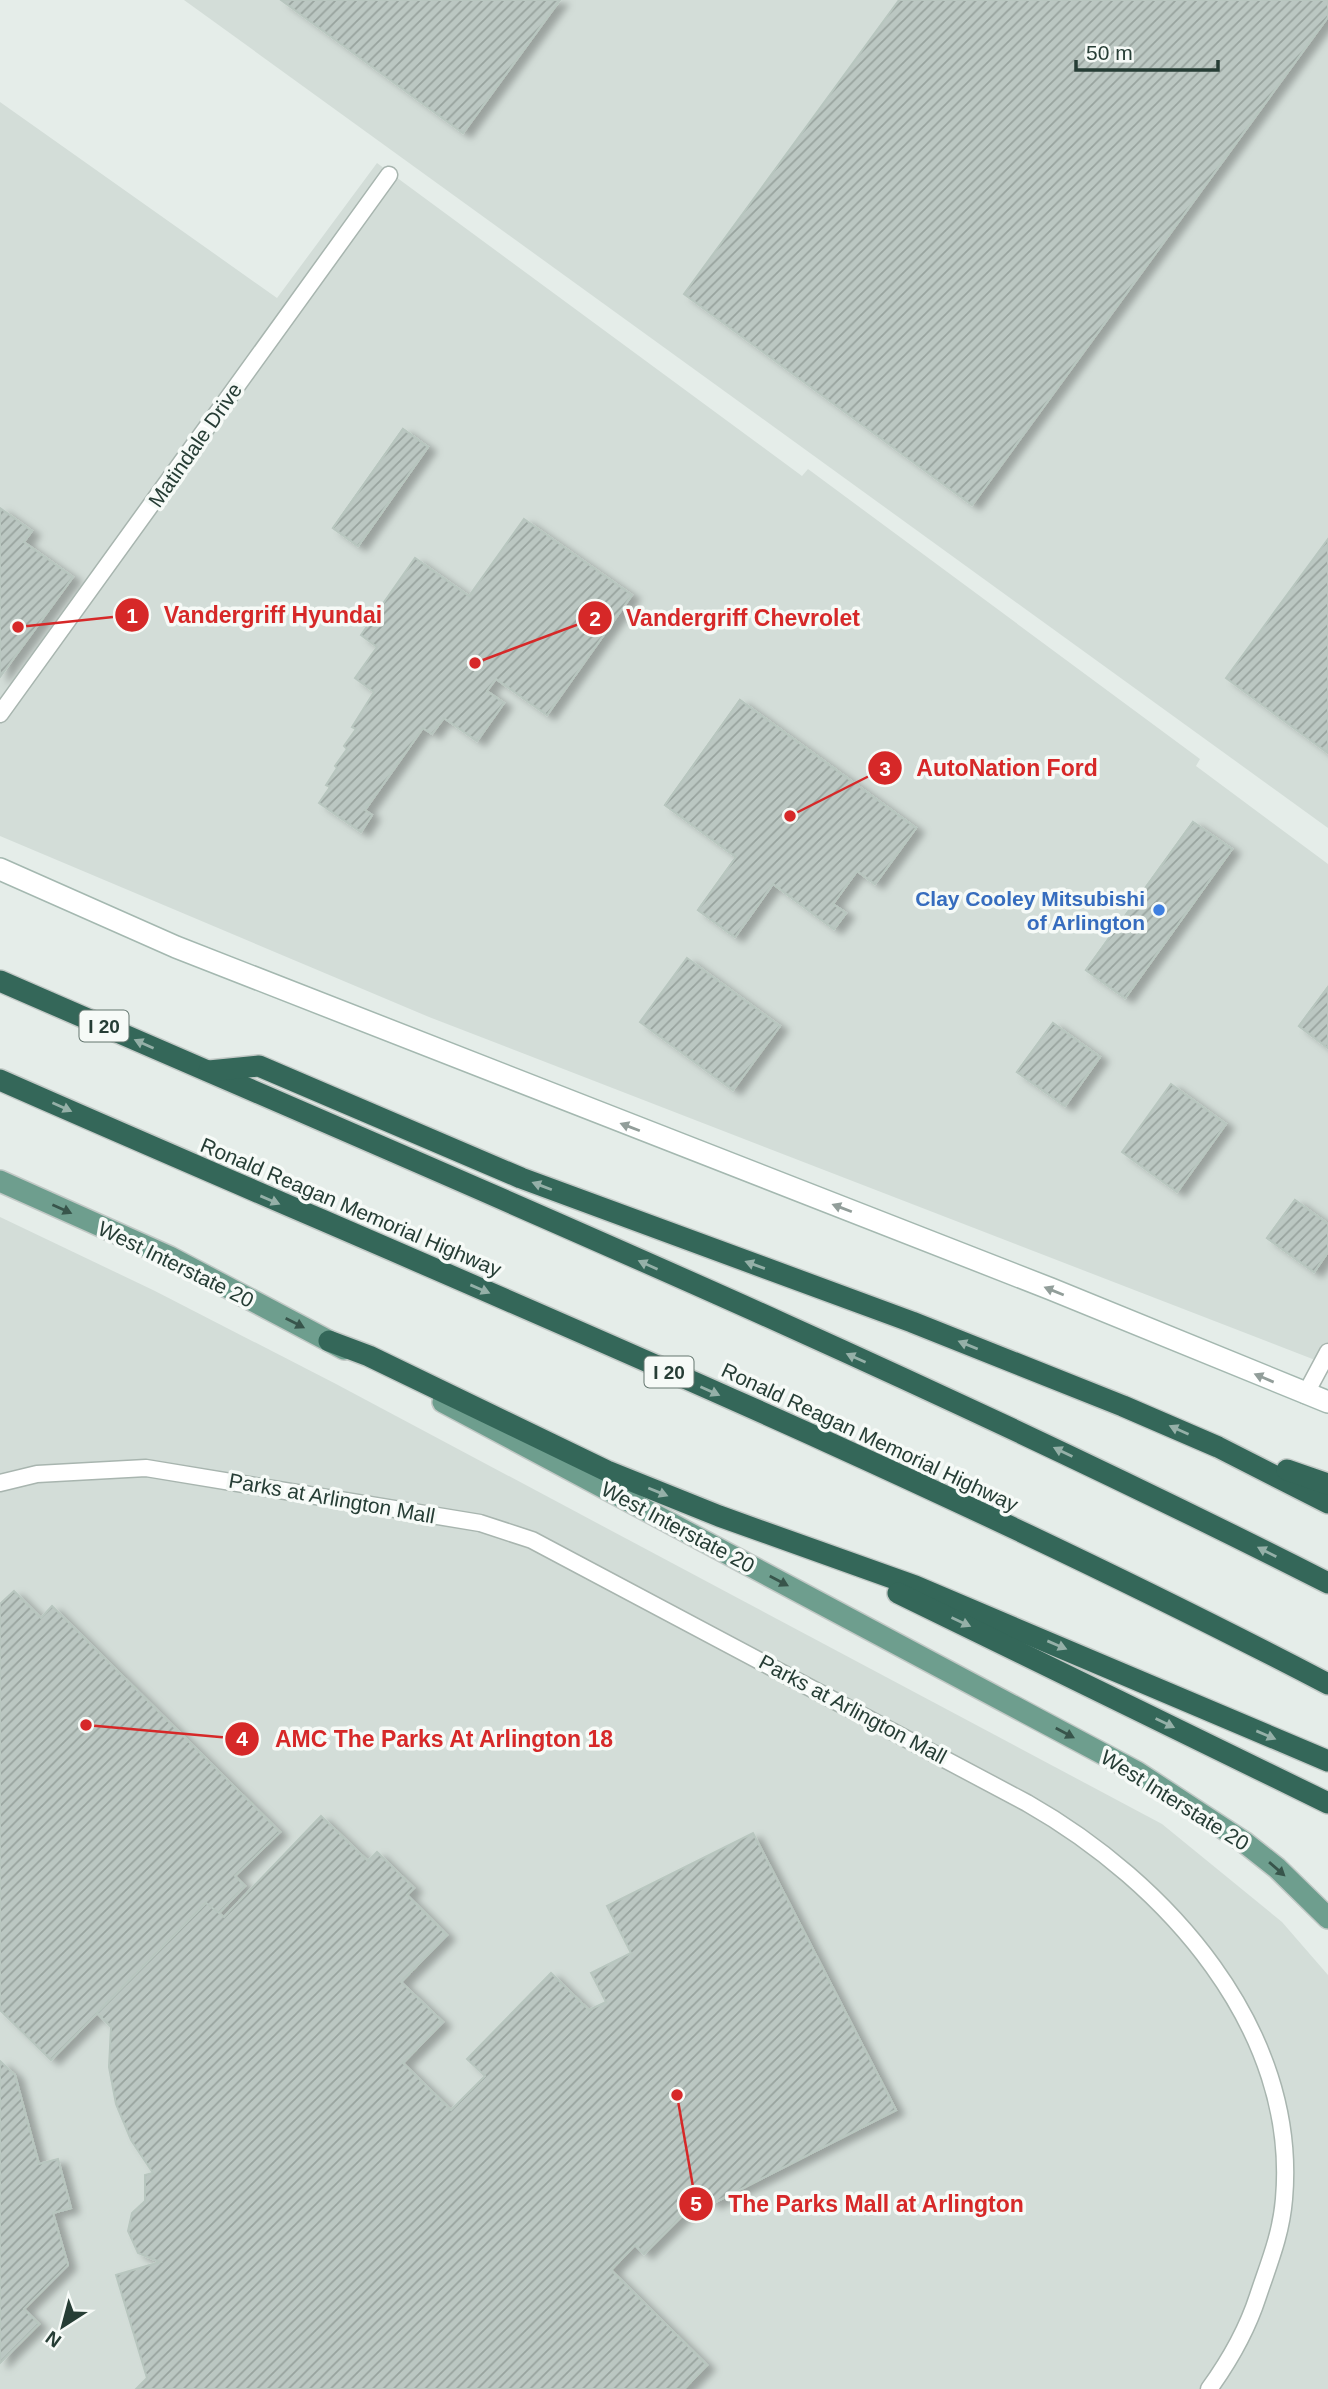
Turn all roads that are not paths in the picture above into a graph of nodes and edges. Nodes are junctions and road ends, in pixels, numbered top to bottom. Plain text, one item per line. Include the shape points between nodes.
1 (389, 175) dead end
2 (0, 714) edge
3 (0, 869) edge
4 (0, 981) edge
5 (207, 1071) junction
6 (0, 1080) edge
7 (0, 1181) edge
8 (330, 1341) junction
9 (1328, 1352) edge
10 (1305, 1395) junction
11 (1328, 1402) edge
12 (1218, 1447) junction
13 (0, 1483) edge
14 (1328, 1484) edge
15 (1328, 1503) edge
16 (719, 1516) junction
17 (1328, 1583) edge
18 (1328, 1684) edge
19 (1328, 1761) edge
20 (1328, 1803) edge
21 (1328, 1918) edge
22 (1209, 2389) edge

1 - 2 street, Matindale Drive
10 -> 3 main road via 1051,1289 189,952
5 -> 4 highway, I 20
12 -> 5 highway via 912,1322 521,1178 259,1066
17 -> 5 highway, I 20 via 1026,1434
6 -> 18 highway, Ronald Reagan Memorial Highway / I 20 via 921,1486
7 -> 8 main road, West Interstate 20 via 170,1257
8 -> 16 highway via 607,1471
8 -> 21 main road, West Interstate 20 via 1137,1772 1244,1842
9 - 10 street
10 - 11 main road
12 - 14 highway
12 - 15 highway
13 - 22 street, Parks at Arlington Mall via 69,1471 159,1469 480,1523 532,1540 996,1786 1101,1853 1152,1896 1197,1945 1252,2029 1280,2118 1284,2198 1273,2260 1240,2342
16 -> 19 highway via 915,1586
16 -> 20 highway via 993,1637

